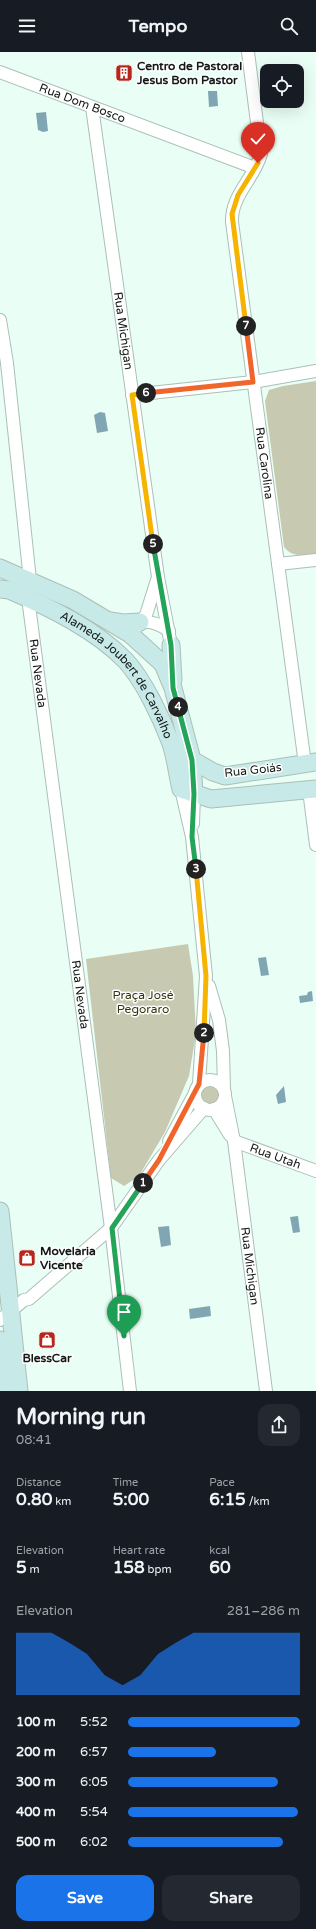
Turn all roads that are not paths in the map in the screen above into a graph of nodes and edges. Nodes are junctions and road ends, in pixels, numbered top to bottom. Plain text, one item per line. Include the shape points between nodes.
1 (248, 52) edge
2 (0, 72) edge
3 (92, 107) junction
4 (255, 168) junction
5 (0, 320) edge
6 (316, 371) edge
7 (253, 382) junction
8 (132, 395) junction
9 (316, 560) edge
10 (278, 564) junction
11 (0, 568) edge
12 (158, 577) junction
13 (30, 580) junction
14 (0, 589) edge
15 (28, 598) junction
16 (135, 628) junction
17 (170, 638) junction
18 (126, 662) junction
19 (163, 664) junction
20 (173, 688) junction
21 (192, 760) junction
22 (311, 763) edge
23 (312, 789) edge
24 (187, 791) junction
25 (316, 845) edge
26 (206, 976) junction
27 (197, 1088) junction
28 (225, 1092) junction
29 (209, 1109) junction
30 (234, 1141) junction
31 (159, 1160) junction
32 (316, 1171) edge
33 (0, 1211) edge
34 (112, 1228) junction
35 (6, 1320) edge
36 (0, 1340) edge
37 (7, 1391) edge
38 (19, 1391) edge
39 (130, 1391) edge
40 (266, 1391) edge

1 - 4 street, Rua Carolina via 261,147
2 - 3 street, Rua Dom Bosco
3 - 4 street, Rua Dom Bosco
3 - 8 street, Rua Michigan
4 - 7 street, Rua Carolina via 238,195 232,214
5 - 13 street via 7,363
6 - 7 street
7 - 8 street
7 - 10 street, Rua Carolina
8 - 12 street, Rua Michigan
9 - 10 street
10 - 22 street, Rua Carolina
11 - 13 main road, Alameda Joubert de Carvalho
12 - 16 street, Rua Michigan via 146,615
12 - 17 street, Rua Michigan
13 - 16 main road, Alameda Joubert de Carvalho via 73,600 105,620
14 - 15 main road, Alameda Joubert de Carvalho
15 - 18 main road, Alameda Joubert de Carvalho via 64,616 104,643
15 - 34 street, Rua Nevada
16 - 17 street via 153,622 161,625
16 - 18 main road via 125,650
16 - 19 main road, Alameda Joubert de Carvalho
17 - 19 street
17 - 20 main road
18 - 19 main road via 146,667
18 - 24 main road, Alameda Joubert de Carvalho via 153,702
19 - 20 main road, Alameda Joubert de Carvalho
20 - 21 main road, Alameda Joubert de Carvalho
21 - 22 main road, Rua Goiás via 225,776
21 - 24 main road, Alameda Joubert de Carvalho
23 - 24 main road, Rua Goiás via 210,799
23 - 25 street
24 - 26 street, Rua Michigan
26 - 27 street, Rua Michigan
26 - 28 street, Rua Michigan via 219,1020
27 - 28 street via 208,1080 213,1080 222,1085
27 - 29 street via 197,1102
27 - 31 street
28 - 29 street via 222,1104
28 - 30 street, Rua Michigan
29 - 30 street, Rua Michigan
29 - 31 street
30 - 32 street, Rua Utah
30 - 40 street, Rua Michigan
31 - 34 street
33 - 35 main road
34 - 35 street via 29,1299 24,1300
34 - 39 street, Rua Nevada
35 - 38 main road
36 - 37 main road

